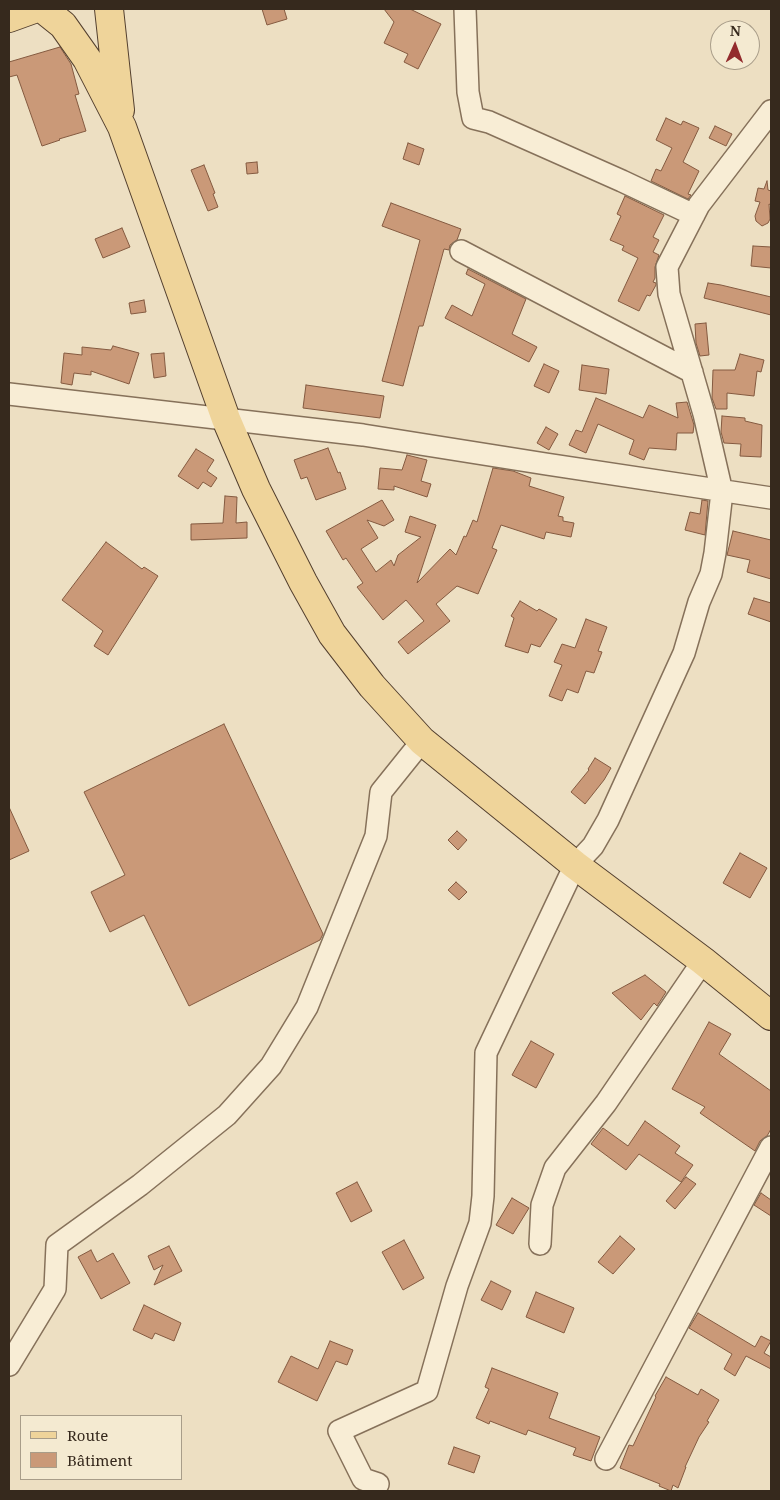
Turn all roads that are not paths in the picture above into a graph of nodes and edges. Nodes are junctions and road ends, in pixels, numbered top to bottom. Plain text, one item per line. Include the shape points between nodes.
1 (34, 9) edge
2 (43, 9) edge
3 (109, 9) edge
4 (465, 9) edge
5 (9, 18) edge
6 (771, 111) edge
7 (122, 127) junction
8 (694, 215) junction
9 (461, 251) dead end
10 (692, 372) junction
11 (9, 394) edge
12 (226, 418) junction
13 (722, 492) junction
14 (771, 498) edge
15 (422, 741) junction
16 (575, 865) junction
17 (703, 961) junction
18 (771, 1016) edge
19 (771, 1147) edge
20 (540, 1244) dead end
21 (9, 1365) edge
22 (606, 1459) dead end
23 (374, 1491) edge

1 - 5 main road
2 - 7 main road via 63,25 87,59
3 - 7 main road
4 - 8 street via 468,92 473,118 489,122
6 - 8 street
7 - 12 main road
8 - 10 street via 667,267 669,294
9 - 10 street
10 - 13 street
11 - 12 street
12 - 13 street via 363,435
12 - 15 main road via 256,489 332,634 372,686
13 - 14 street
13 - 16 street via 711,574 684,653 608,820 593,846
15 - 16 main road
15 - 21 street via 381,792 376,836 307,1007 271,1066 227,1115 57,1245 55,1289
16 - 17 main road
16 - 23 street via 486,1053 480,1223 457,1286 427,1391 338,1431 363,1479 378,1484
17 - 18 main road
17 - 20 street via 606,1103 555,1168 542,1205
19 - 22 street

